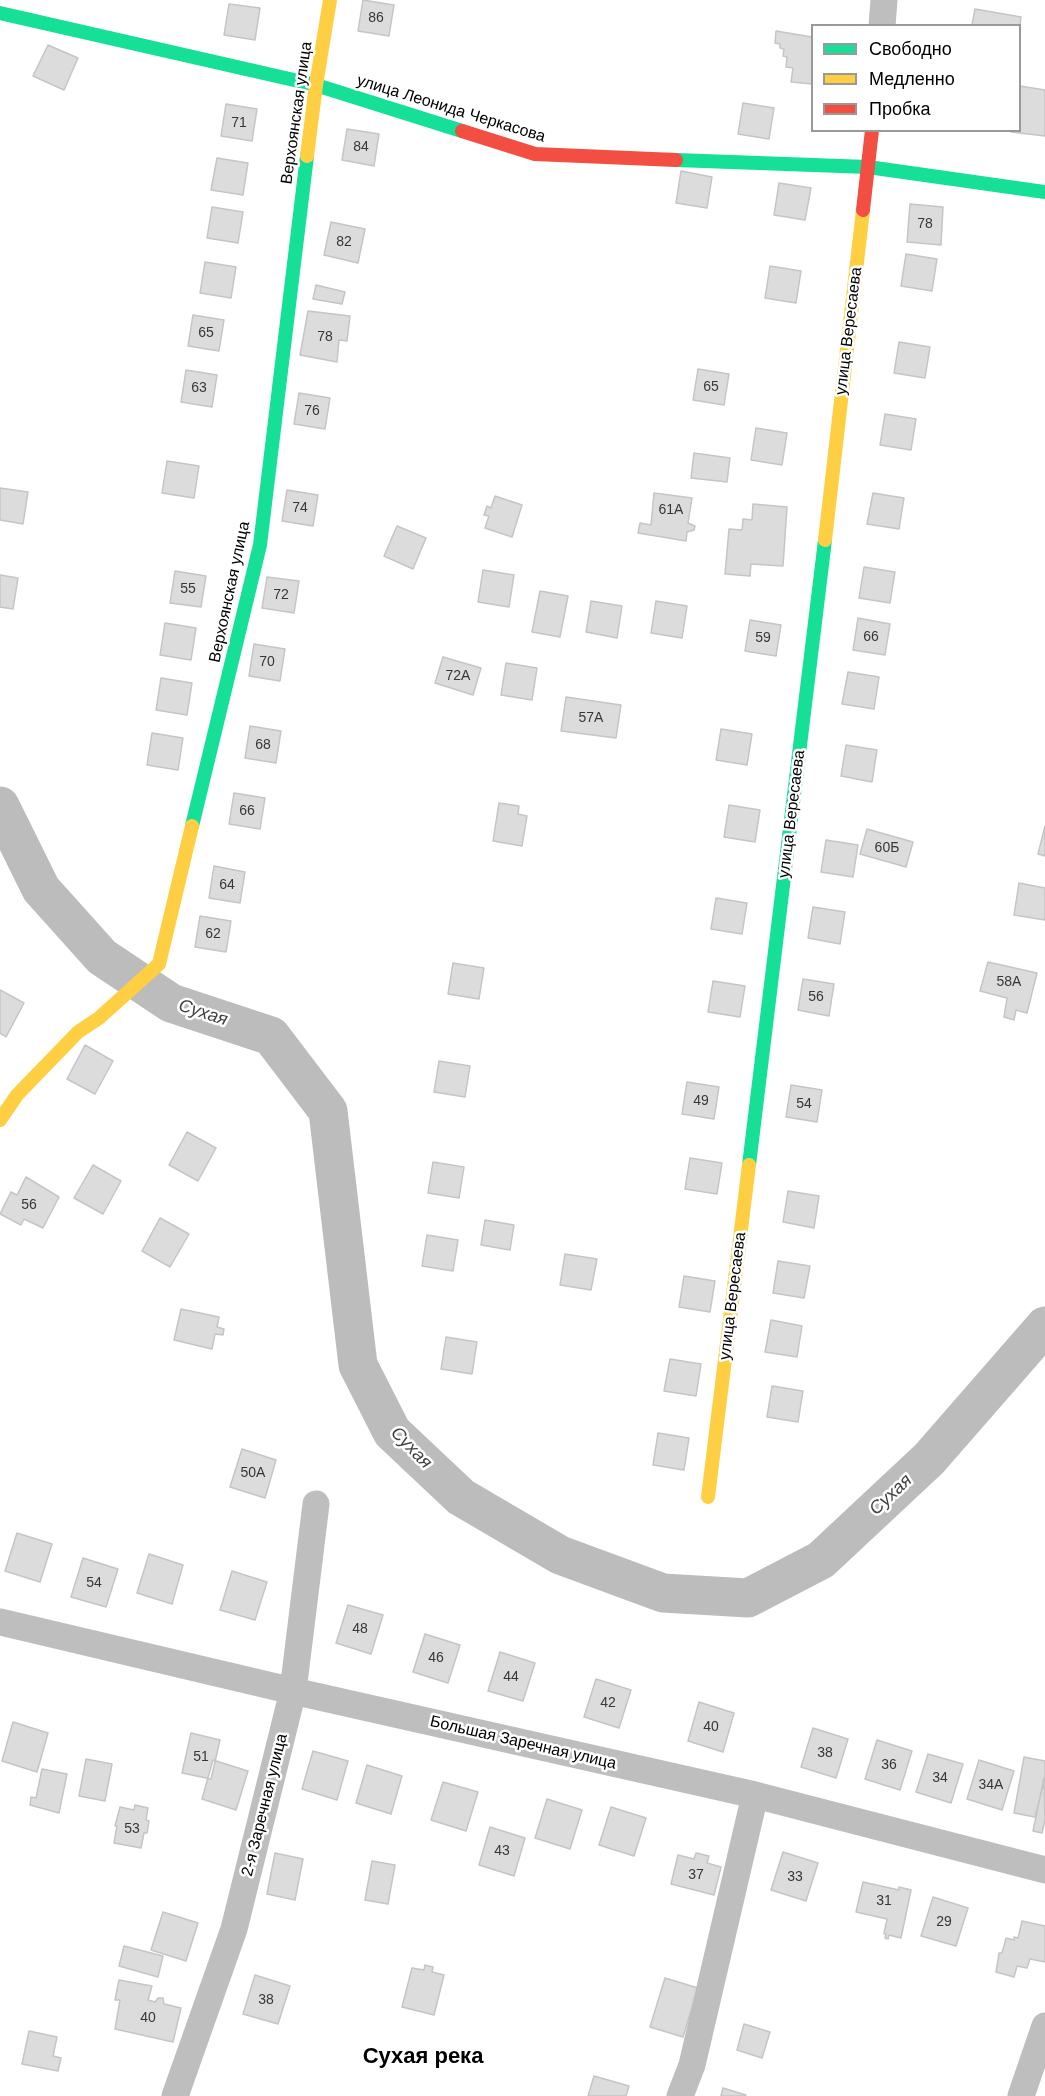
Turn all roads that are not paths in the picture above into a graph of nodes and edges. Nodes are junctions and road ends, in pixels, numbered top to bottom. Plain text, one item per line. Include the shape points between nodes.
1 (330, 0) edge
2 (885, 0) edge
3 (0, 13) edge
4 (882, 24) edge
5 (316, 85) junction
6 (872, 132) edge
7 (868, 167) junction
8 (1045, 192) edge
9 (0, 1120) edge
10 (708, 1497) dead end
11 (316, 1504) dead end
12 (0, 1622) edge
13 (293, 1692) junction
14 (755, 1794) junction
15 (1045, 1870) edge
16 (1045, 2026) edge
17 (175, 2096) edge
18 (680, 2096) edge
19 (1021, 2096) edge

1 - 5 street, Верхоянская улица
2 - 4 street
3 - 5 street, улица Леонида Черкасова
5 - 7 street, улица Леонида Черкасова via 535,154
5 - 9 street, Верхоянская улица via 260,545 159,963 78,1032 17,1095
6 - 7 street, улица Вересаева
7 - 8 street, улица Леонида Черкасова
7 - 10 street, улица Вересаева
11 - 13 street, 2-я Заречная улица
12 - 13 street, Большая Заречная улица
13 - 14 street, Большая Заречная улица
13 - 17 street, 2-я Заречная улица via 234,1929
14 - 15 street, Большая Заречная улица
14 - 18 street via 692,2065
16 - 19 street

